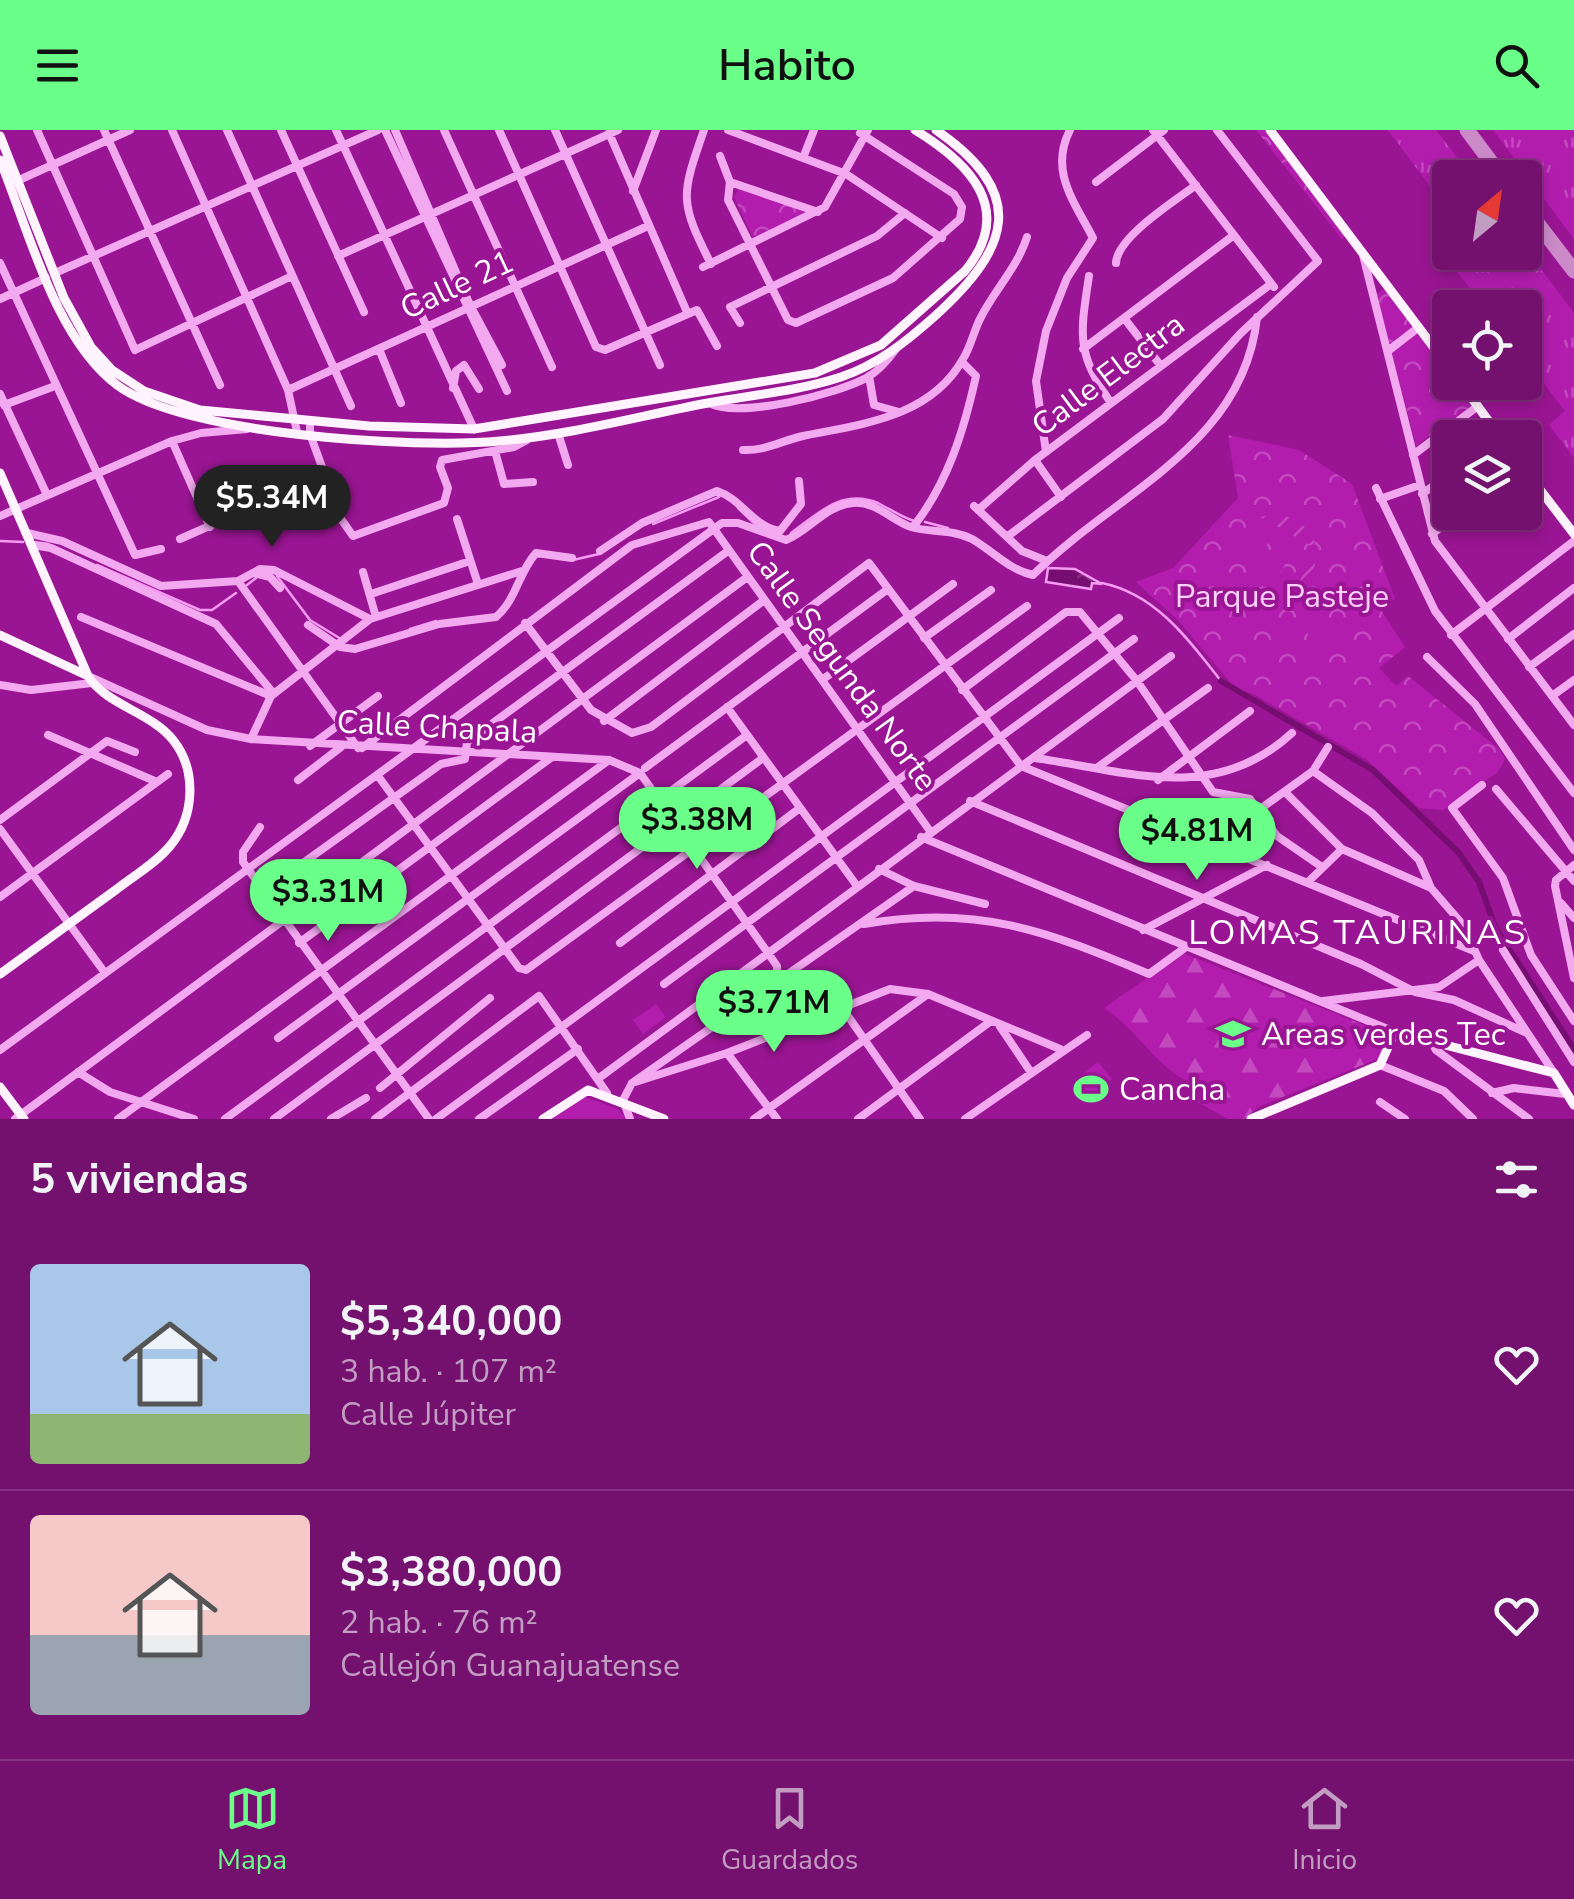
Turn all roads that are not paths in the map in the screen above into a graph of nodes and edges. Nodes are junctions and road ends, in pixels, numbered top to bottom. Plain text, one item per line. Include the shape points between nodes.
1 (36, 130) edge
2 (104, 130) edge
3 (130, 130) edge
4 (172, 130) edge
5 (228, 130) edge
6 (281, 130) edge
7 (336, 130) edge
8 (382, 130) edge
9 (395, 130) edge
10 (444, 130) edge
11 (499, 130) edge
12 (555, 130) edge
13 (656, 130) edge
14 (704, 130) edge
15 (728, 130) edge
16 (768, 130) edge
17 (814, 130) edge
18 (914, 130) edge
19 (936, 130) edge
20 (1070, 130) edge
21 (1217, 130) edge
22 (1270, 130) edge
23 (612, 131) edge
24 (1158, 132) edge
25 (863, 134) edge
26 (0, 136) edge
27 (109, 140) junction
28 (762, 143) junction
29 (344, 146) junction
30 (566, 154) junction
31 (720, 156) dead end
32 (803, 158) junction
33 (0, 160) edge
34 (52, 166) junction
35 (297, 166) junction
36 (519, 174) junction
37 (846, 174) junction
38 (18, 180) junction
39 (730, 182) junction
40 (1096, 182) dead end
41 (1196, 185) junction
42 (252, 186) junction
43 (633, 191) junction
44 (472, 196) junction
45 (206, 207) junction
46 (818, 212) junction
47 (905, 213) junction
48 (428, 216) junction
49 (648, 226) junction
50 (150, 232) junction
51 (1234, 235) junction
52 (385, 236) junction
53 (1026, 237) dead end
54 (942, 238) junction
55 (606, 245) junction
56 (752, 247) junction
57 (1362, 252) junction
58 (94, 256) junction
59 (338, 256) junction
60 (0, 263) edge
61 (1116, 263) dead end
62 (560, 266) junction
63 (51, 275) junction
64 (292, 276) junction
65 (1088, 276) dead end
66 (1271, 284) junction
67 (515, 286) junction
68 (771, 288) junction
69 (13, 293) junction
70 (1280, 294) junction
71 (0, 299) edge
72 (248, 299) junction
73 (468, 306) junction
74 (364, 312) dead end
75 (686, 312) junction
76 (1257, 317) junction
77 (1124, 318) junction
78 (740, 323) dead end
79 (191, 324) junction
80 (425, 328) junction
81 (1419, 328) junction
82 (645, 332) junction
83 (1432, 345) edge
84 (717, 346) dead end
85 (379, 349) junction
86 (896, 349) junction
87 (1082, 349) junction
88 (1388, 352) junction
89 (962, 362) junction
90 (502, 365) dead end
91 (660, 365) dead end
92 (1161, 366) junction
93 (552, 367) dead end
94 (333, 371) junction
95 (870, 376) junction
96 (220, 385) dead end
97 (55, 386) junction
98 (452, 388) junction
99 (479, 389) dead end
100 (288, 390) junction
101 (507, 391) dead end
102 (0, 394) edge
103 (1474, 400) edge
104 (401, 403) dead end
105 (709, 403) junction
106 (1111, 403) junction
107 (2, 406) edge
108 (352, 406) dead end
109 (1478, 406) junction
110 (903, 413) junction
111 (1488, 420) edge
112 (298, 421) junction
113 (310, 422) junction
114 (256, 428) junction
115 (474, 430) junction
116 (297, 432) junction
117 (558, 433) junction
118 (310, 434) junction
119 (530, 437) junction
120 (172, 440) junction
121 (495, 450) junction
122 (744, 450) dead end
123 (1046, 452) junction
124 (1412, 454) junction
125 (1034, 460) junction
126 (568, 465) dead end
127 (0, 474) edge
128 (94, 474) junction
129 (533, 482) dead end
130 (800, 482) dead end
131 (1432, 484) edge
132 (1376, 488) dead end
133 (1421, 490) junction
134 (46, 494) junction
135 (1542, 494) edge
136 (1061, 497) junction
137 (1380, 498) junction
138 (268, 500) dead end
139 (16, 509) junction
140 (0, 516) edge
141 (458, 519) dead end
142 (210, 527) junction
143 (913, 528) junction
144 (714, 530) junction
145 (1437, 530) edge
146 (780, 531) junction
147 (27, 533) junction
148 (1432, 534) junction
149 (1008, 536) junction
150 (1574, 538) edge
151 (180, 540) dead end
152 (786, 540) junction
153 (614, 543) junction
154 (32, 545) junction
155 (161, 549) dead end
156 (600, 551) dead end
157 (728, 551) junction
158 (618, 554) junction
159 (572, 558) dead end
160 (470, 560) junction
161 (1047, 561) junction
162 (522, 571) junction
163 (363, 572) dead end
164 (257, 575) junction
165 (746, 578) junction
166 (238, 580) junction
167 (478, 584) junction
168 (954, 584) dead end
169 (280, 588) dead end
170 (1574, 588) edge
171 (888, 589) junction
172 (992, 590) dead end
173 (371, 594) junction
174 (764, 601) junction
175 (1027, 606) dead end
176 (1484, 610) junction
177 (81, 617) dead end
178 (373, 618) junction
179 (909, 618) junction
180 (1119, 618) dead end
181 (525, 622) junction
182 (308, 625) dead end
183 (783, 629) junction
184 (1100, 632) junction
185 (1574, 634) edge
186 (0, 635) edge
187 (1451, 635) junction
188 (924, 638) junction
189 (1134, 639) dead end
190 (1508, 639) junction
191 (341, 646) junction
192 (547, 652) junction
193 (801, 652) junction
194 (1116, 652) junction
195 (1170, 656) dead end
196 (1428, 656) dead end
197 (1530, 667) junction
198 (945, 668) junction
199 (304, 673) junction
200 (563, 674) junction
201 (90, 680) junction
202 (822, 680) junction
203 (1138, 680) junction
204 (1574, 680) edge
205 (0, 685) edge
206 (1208, 688) dead end
207 (962, 690) junction
208 (273, 695) junction
209 (378, 696) dead end
210 (1552, 696) junction
211 (584, 700) junction
212 (727, 707) junction
213 (1250, 711) dead end
214 (982, 718) junction
215 (1165, 718) junction
216 (604, 721) junction
217 (340, 724) junction
218 (1574, 725) edge
219 (860, 732) junction
220 (1292, 733) dead end
221 (48, 734) dead end
222 (747, 735) junction
223 (251, 739) junction
224 (997, 740) junction
225 (310, 746) junction
226 (341, 747) junction
227 (1328, 747) dead end
228 (360, 748) junction
229 (413, 750) junction
230 (465, 751) junction
231 (135, 752) dead end
232 (90, 753) junction
233 (509, 755) junction
234 (1191, 756) junction
235 (552, 757) junction
236 (763, 758) junction
237 (1035, 758) junction
238 (609, 760) junction
239 (1020, 766) junction
240 (1098, 767) junction
241 (642, 770) junction
242 (1313, 771) junction
243 (168, 774) dead end
244 (378, 776) junction
245 (1205, 776) junction
246 (298, 780) dead end
247 (1158, 780) junction
248 (157, 782) junction
249 (894, 782) junction
250 (1482, 785) dead end
251 (784, 786) junction
252 (1496, 790) dead end
253 (1286, 792) junction
254 (1574, 794) edge
255 (394, 798) junction
256 (657, 799) junction
257 (970, 801) junction
258 (910, 804) junction
259 (800, 808) junction
260 (1256, 812) junction
261 (0, 820) edge
262 (674, 820) junction
263 (414, 825) junction
264 (260, 828) dead end
265 (0, 829) edge
266 (930, 830) junction
267 (820, 836) junction
268 (920, 837) junction
269 (430, 847) junction
270 (1342, 849) junction
271 (694, 850) junction
272 (1574, 850) edge
273 (836, 858) junction
274 (1267, 864) junction
275 (1574, 865) edge
276 (1322, 867) junction
277 (879, 869) junction
278 (249, 870) junction
279 (1565, 872) junction
280 (32, 873) junction
281 (711, 874) junction
282 (452, 876) junction
283 (1574, 881) edge
284 (1309, 882) junction
285 (857, 886) junction
286 (914, 886) junction
287 (1431, 888) junction
288 (264, 891) junction
289 (0, 897) edge
290 (468, 898) junction
291 (730, 899) junction
292 (1207, 899) junction
293 (1558, 899) junction
294 (985, 904) dead end
295 (1574, 918) edge
296 (283, 922) junction
297 (69, 924) junction
298 (747, 924) junction
299 (862, 924) junction
300 (488, 925) junction
301 (1144, 930) junction
302 (299, 943) junction
303 (620, 943) dead end
304 (503, 946) junction
305 (1186, 947) junction
306 (1503, 950) dead end
307 (768, 953) junction
308 (1477, 955) junction
309 (320, 972) junction
310 (0, 974) edge
311 (105, 974) junction
312 (1574, 978) edge
313 (777, 980) junction
314 (664, 984) dead end
315 (1415, 992) junction
316 (337, 994) junction
317 (928, 994) junction
318 (490, 998) dead end
319 (1318, 1002) junction
320 (843, 1009) junction
321 (1574, 1021) edge
322 (358, 1022) junction
323 (994, 1022) junction
324 (561, 1026) junction
325 (1395, 1032) junction
326 (1527, 1033) junction
327 (1087, 1035) dead end
328 (278, 1038) dead end
329 (864, 1040) junction
330 (374, 1042) junction
331 (1432, 1042) junction
332 (578, 1049) junction
333 (1060, 1049) junction
334 (0, 1050) edge
335 (727, 1052) junction
336 (1574, 1062) edge
337 (1380, 1065) junction
338 (1030, 1071) junction
339 (78, 1072) junction
340 (396, 1072) junction
341 (1554, 1073) junction
342 (599, 1078) junction
343 (632, 1082) junction
344 (0, 1087) edge
345 (380, 1088) dead end
346 (899, 1089) junction
347 (606, 1093) junction
348 (410, 1094) junction
349 (1492, 1094) junction
350 (366, 1098) dead end
351 (1571, 1098) edge
352 (623, 1100) junction
353 (141, 1102) junction
354 (1380, 1102) dead end
355 (769, 1108) junction
356 (642, 1114) edge
357 (20, 1118) edge
358 (118, 1119) edge
359 (194, 1119) edge
360 (225, 1119) edge
361 (274, 1119) edge
362 (331, 1119) edge
363 (375, 1119) edge
364 (432, 1119) edge
365 (480, 1119) edge
366 (543, 1119) edge
367 (630, 1119) edge
368 (664, 1119) edge
369 (754, 1119) edge
370 (777, 1119) edge
371 (858, 1119) edge
372 (920, 1119) edge
373 (965, 1119) edge
374 (1252, 1119) edge
375 (1405, 1119) edge
376 (1472, 1119) edge
377 (1529, 1119) edge

1 - 34 street
2 - 27 street
3 - 27 street
4 - 45 street
5 - 42 street
6 - 35 street
7 - 29 street
8 - 29 street
8 - 48 street
9 - 48 street
10 - 44 street
11 - 36 street
12 - 30 street
13 - 43 street
14 - 56 street via 684,195 707,266
15 - 28 street
16 - 28 street
17 - 32 street
18 - 115 main road via 972,174 984,204 985,232 965,272 881,345 815,373
19 - 86 main road via 985,174 998,214 996,235 974,279
20 - 123 street via 1060,162 1072,204 1093,238 1067,278 1046,331 1036,381
21 - 70 street via 1318,260
22 - 57 main road
23 - 30 street
23 - 43 street
24 - 40 street
24 - 41 street
25 - 37 street
25 - 54 street via 960,200 960,219
26 - 38 main road
27 - 34 street
27 - 50 street
28 - 32 street
29 - 35 street
29 - 52 street
30 - 36 street
30 - 55 street
31 - 39 street
32 - 37 street
33 - 63 main road
34 - 38 street
34 - 58 street
35 - 42 street
35 - 59 street
36 - 44 street
36 - 62 street
37 - 46 street
37 - 47 street
38 - 63 main road
39 - 46 street
39 - 56 street via 728,200
41 - 51 street
41 - 61 street via 1120,248
42 - 45 street
42 - 64 street
43 - 49 street
44 - 48 street
44 - 67 street
45 - 50 street
45 - 72 street
46 - 56 street
47 - 54 street
47 - 68 street via 877,236
48 - 52 street
48 - 73 street
49 - 55 street, Calle 21
49 - 75 street
50 - 58 street
50 - 79 street
51 - 66 street
51 - 77 street
52 - 59 street
52 - 80 street
53 - 89 street
54 - 68 street via 893,278 796,322 788,320
55 - 62 street, Calle 21
55 - 82 street
56 - 68 street
57 - 81 main road
57 - 88 street
58 - 63 street
58 - 79 street via 136,350
59 - 74 street
60 - 69 street
62 - 67 street, Calle 21
62 - 82 street via 599,350
63 - 69 street
63 - 112 main road via 84,338 135,386 181,406
63 - 114 main road via 78,345 113,382 164,410
64 - 72 street
64 - 94 street
65 - 87 street
66 - 70 street
66 - 92 street, Calle Electra
67 - 73 street, Calle 21
67 - 93 street
68 - 78 street via 730,307
69 - 71 street
69 - 97 street
70 - 76 street
72 - 79 street
72 - 100 street
73 - 80 street, Calle 21
73 - 90 street
73 - 101 street
75 - 82 street
75 - 84 street via 700,312
76 - 136 street via 1164,419
76 - 161 street via 1248,370 1222,412 1188,451
77 - 87 street
77 - 92 street
79 - 96 street
80 - 85 street, Calle 21
80 - 98 street
81 - 83 main road
81 - 88 street
82 - 91 street
85 - 94 street, Calle 21
85 - 104 street
86 - 95 street
86 - 105 main road via 841,377
87 - 106 street
88 - 124 street
89 - 110 street
89 - 143 street via 976,376 966,424
92 - 106 street, Calle Electra
94 - 100 street, Calle 21
94 - 108 street
95 - 105 street via 811,396 731,410
95 - 110 street via 874,405
97 - 107 street
97 - 128 street
98 - 99 street via 464,366
98 - 115 street
100 - 112 street
102 - 107 street
103 - 109 main road
105 - 117 main road
106 - 123 street, Calle Electra
107 - 134 street
109 - 111 main road
109 - 124 street
110 - 122 street
112 - 113 main road
112 - 116 street
113 - 115 main road
113 - 118 street
114 - 116 main road
114 - 120 street
116 - 118 main road
117 - 119 main road
117 - 126 street
118 - 119 main road via 457,444
118 - 121 street via 352,536 446,498 440,463
119 - 121 street
120 - 128 street
120 - 142 street
121 - 129 street via 504,484
123 - 125 street, Calle Electra
124 - 133 street
125 - 136 street
125 - 149 street, Calle Electra via 976,508
127 - 139 main road
128 - 134 street
128 - 155 street via 136,557
130 - 146 street via 801,504
131 - 133 street
132 - 137 street
133 - 137 street
133 - 148 street
134 - 139 street
135 - 150 main road
136 - 149 street
137 - 187 street
138 - 142 street
139 - 140 street
139 - 147 main road
141 - 160 street
142 - 151 street
143 - 152 street via 854,502
143 - 161 street via 962,535 1033,575
144 - 152 street via 738,523
144 - 157 street, Calle Segunda Norte
144 - 158 street via 709,522 668,530
144 - 192 street
145 - 148 street
146 - 152 street
146 - 153 street via 717,491 642,523
147 - 154 main road
147 - 166 street via 62,540 172,587
148 - 176 street
149 - 161 street
150 - 176 street
153 - 156 street
153 - 158 street
154 - 201 main road
154 - 208 street via 66,554 216,624
157 - 165 street, Calle Segunda Norte
157 - 200 street
158 - 181 street
159 - 162 street via 541,551
160 - 167 street
160 - 173 street
162 - 167 street
162 - 191 street via 513,599 496,617 440,624 372,647
163 - 173 street
164 - 166 street
164 - 169 street
164 - 178 street via 265,568 282,572
165 - 174 street, Calle Segunda Norte
165 - 211 street
166 - 199 street
167 - 178 street
168 - 179 street
170 - 190 street
171 - 179 street
171 - 183 street via 870,564
171 - 193 street
172 - 188 street
173 - 178 street
174 - 183 street, Calle Segunda Norte
174 - 216 street
175 - 198 street
176 - 187 street
176 - 190 street
177 - 208 street
178 - 191 street
179 - 188 street
179 - 202 street
180 - 184 street
181 - 192 street
181 - 228 street
182 - 191 street
183 - 193 street, Calle Segunda Norte
183 - 216 street via 650,727 632,733
184 - 194 street
184 - 207 street via 1075,610 1066,612
184 - 214 street
185 - 197 street
186 - 201 main road, Calle Chapala
187 - 254 street
188 - 198 street
189 - 194 street
190 - 197 street
191 - 199 street
192 - 200 street
192 - 229 street
193 - 202 street, Calle Segunda Norte
193 - 212 street
194 - 203 street
194 - 224 street
195 - 203 street
196 - 272 street via 1474,704
197 - 210 street
198 - 207 street
198 - 219 street
199 - 208 street
199 - 217 street
200 - 211 street
200 - 230 street via 467,742
201 - 205 street via 31,690
201 - 223 street, Calle Chapala via 207,730
201 - 297 main road via 174,741 190,792 172,844
202 - 219 street, Calle Segunda Norte
203 - 215 street
203 - 237 street
204 - 210 street
206 - 215 street
207 - 214 street
208 - 223 street
209 - 217 street
210 - 218 street
211 - 216 street
211 - 233 street
212 - 222 street
212 - 241 street
213 - 234 street
214 - 224 street
214 - 249 street
215 - 234 street
215 - 240 street
217 - 225 street
217 - 228 street
219 - 249 street, Calle Segunda Norte
219 - 251 street
220 - 245 street via 1263,756
221 - 232 street
222 - 236 street
222 - 256 street
223 - 225 street, Calle Chapala
224 - 239 street
224 - 258 street
225 - 226 street, Calle Chapala
226 - 228 street, Calle Chapala
226 - 246 street
227 - 242 street
228 - 229 street, Calle Chapala
229 - 230 street, Calle Chapala
229 - 244 street
230 - 233 street, Calle Chapala
230 - 255 street via 466,759 441,764
231 - 232 street via 109,740
232 - 248 street
232 - 261 street
233 - 235 street, Calle Chapala
233 - 263 street
234 - 245 street
234 - 247 street
235 - 238 street, Calle Chapala
235 - 269 street
236 - 251 street
236 - 262 street
237 - 239 street
237 - 240 street
238 - 241 street, Calle Chapala
238 - 282 street
239 - 257 street
239 - 274 street
240 - 247 street
241 - 256 street
241 - 290 street
242 - 253 street
242 - 287 street via 1400,837
243 - 248 street
244 - 255 street
244 - 278 street
245 - 247 street
245 - 260 street via 1216,794 1243,795
248 - 280 street
249 - 258 street, Calle Segunda Norte
249 - 267 street
250 - 321 street via 1452,808 1503,878 1531,955
251 - 259 street
251 - 271 street
252 - 279 street
253 - 260 street
253 - 270 street
255 - 263 street
255 - 288 street
256 - 262 street
256 - 300 street
257 - 266 street
257 - 292 street
258 - 266 street, Calle Segunda Norte
258 - 273 street
259 - 267 street
259 - 281 street
260 - 276 street
262 - 271 street
262 - 304 street
263 - 269 street
263 - 296 street
264 - 278 street via 242,854
265 - 280 street
266 - 268 street
267 - 273 street
267 - 291 street
268 - 277 street
268 - 301 street
269 - 282 street
269 - 302 street
270 - 276 street
270 - 287 street
271 - 281 street
271 - 304 street via 522,970
273 - 285 street
273 - 298 street
274 - 284 street
274 - 292 street
275 - 279 street
276 - 284 street
277 - 285 street
277 - 286 street
278 - 288 street
278 - 311 street
279 - 283 street
279 - 293 street via 1556,880
280 - 289 street
280 - 297 street
281 - 291 street
281 - 303 street
282 - 290 street
282 - 309 street
284 - 308 street
285 - 307 street
286 - 294 street
286 - 299 street
287 - 308 street via 1464,926
288 - 296 street
290 - 300 street
290 - 316 street
291 - 298 street
291 - 324 street
292 - 301 street
292 - 315 street
293 - 295 street
293 - 312 street
296 - 302 street
296 - 339 street
297 - 310 main road
297 - 311 street
298 - 307 street
298 - 314 street
299 - 305 street via 918,914 997,922 1064,938 1149,974
299 - 313 street
300 - 304 street
300 - 322 street
301 - 305 street
302 - 309 street
304 - 330 street
305 - 319 street
306 - 336 street
307 - 313 street
307 - 342 street
308 - 315 street via 1438,987
308 - 326 street
309 - 316 street
309 - 353 street
311 - 334 street
313 - 343 street
315 - 319 street
315 - 326 street via 1454,1000
316 - 322 street
316 - 328 street
317 - 320 street via 890,989
317 - 323 street
317 - 329 street
318 - 340 street
319 - 325 street
320 - 329 street
320 - 335 street
322 - 330 street
322 - 360 street
323 - 333 street
323 - 338 street
323 - 346 street
324 - 332 street
324 - 348 street via 539,996
324 - 364 street
325 - 331 main road
325 - 337 main road
326 - 341 street
327 - 333 street
329 - 346 street
329 - 355 street
330 - 340 street
330 - 361 street
331 - 341 main road
331 - 349 street
332 - 342 street
332 - 365 street
333 - 338 street
335 - 343 street
335 - 355 street
337 - 374 main road
337 - 376 street via 1444,1091
338 - 373 street
339 - 353 street
339 - 357 street
340 - 345 street
340 - 348 street
341 - 351 main road
342 - 347 street
343 - 352 street
344 - 357 main road
346 - 371 street
346 - 372 street
347 - 352 main road
347 - 366 main road via 580,1092
348 - 363 street
348 - 364 street
349 - 351 street via 1514,1088
349 - 377 street
350 - 362 street
352 - 356 main road
352 - 367 street
353 - 358 street
353 - 359 street
354 - 375 street
355 - 369 street
355 - 370 street
356 - 368 main road

